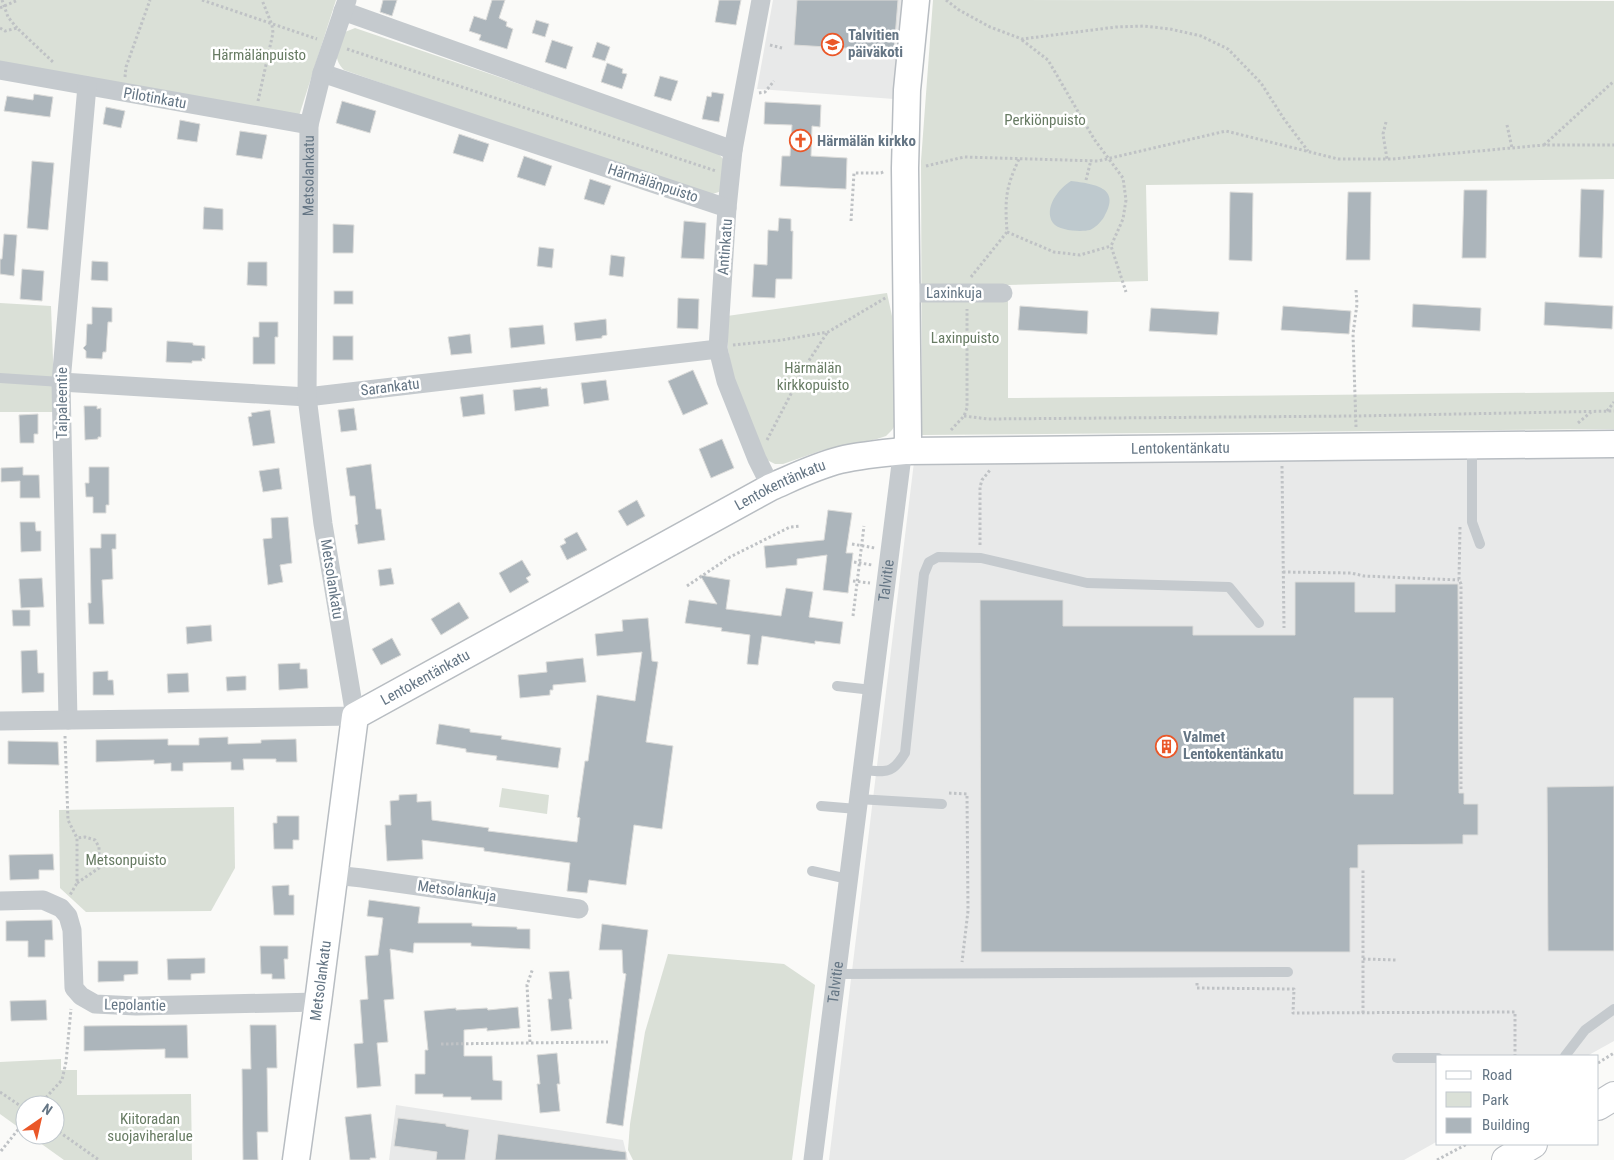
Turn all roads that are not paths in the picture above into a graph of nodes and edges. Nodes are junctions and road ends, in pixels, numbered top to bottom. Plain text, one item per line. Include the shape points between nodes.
1 (761, 0) edge
2 (916, 0) edge
3 (345, 6) edge
4 (0, 70) edge
5 (322, 73) junction
6 (80, 85) junction
7 (309, 125) junction
8 (733, 150) junction
9 (727, 208) junction
10 (906, 293) junction
11 (1003, 293) dead end
12 (718, 349) junction
13 (0, 378) edge
14 (61, 382) junction
15 (307, 397) junction
16 (1614, 444) edge
17 (1472, 446) junction
18 (905, 452) junction
19 (771, 487) junction
20 (1480, 544) dead end
21 (1259, 623) dead end
22 (837, 686) dead end
23 (872, 690) junction
24 (355, 716) junction
25 (68, 720) junction
26 (0, 721) edge
27 (862, 770) junction
28 (858, 804) junction
29 (942, 804) dead end
30 (821, 806) dead end
31 (812, 871) dead end
32 (334, 875) junction
33 (848, 879) junction
34 (0, 901) edge
35 (579, 909) dead end
36 (1288, 972) dead end
37 (836, 974) junction
38 (318, 1002) junction
39 (1614, 1009) edge
40 (1566, 1055) edge
41 (1397, 1058) dead end
42 (1436, 1058) edge
43 (1531, 1145) edge
44 (296, 1160) edge
45 (813, 1160) edge
46 (1506, 1160) edge

1 - 8 street, Antinkatu
2 - 10 street, Talvitie via 907,90
3 - 5 street, Metsolankatu
3 - 8 street
4 - 6 street, Pilotinkatu
5 - 7 street, Metsolankatu
5 - 9 street, Härmälänpuisto
6 - 7 street, Pilotinkatu
6 - 14 street, Taipaleentie
7 - 15 street, Metsolankatu
8 - 9 street, Antinkatu
9 - 12 street, Antinkatu
10 - 11 street, Laxinkuja
10 - 18 street, Talvitie via 908,439
12 - 15 street, Sarankatu
12 - 19 street, Antinkatu via 726,380
13 - 14 lane
14 - 15 street, Sarankatu
14 - 25 street, Taipaleentie
15 - 24 street, Metsolankatu
16 - 17 street, Lentokentänkatu
17 - 18 street, Lentokentänkatu
17 - 20 lane via 1472,522
18 - 19 street, Lentokentänkatu via 840,460 812,468
18 - 23 street, Talvitie
19 - 24 street, Lentokentänkatu
21 - 27 lane via 1229,587 1087,583 981,558 938,557 929,562 924,574 905,753 897,766 888,771
22 - 23 lane
23 - 27 street, Talvitie
24 - 25 street, Lentokentänkatu
24 - 32 street, Metsolankatu
25 - 26 street, Lentokentänkatu
27 - 28 street, Talvitie
28 - 29 lane
28 - 30 lane
28 - 33 street, Talvitie
31 - 33 lane
32 - 35 street, Metsolankuja
32 - 38 street, Metsolankatu
33 - 37 street, Talvitie
34 - 38 street, Lepolantie via 43,900 61,908 68,916 72,930 74,988 95,1004
36 - 37 lane
37 - 45 street, Talvitie
38 - 44 street, Metsolankatu
39 - 40 lane via 1585,1030
41 - 42 lane
43 - 46 main road

